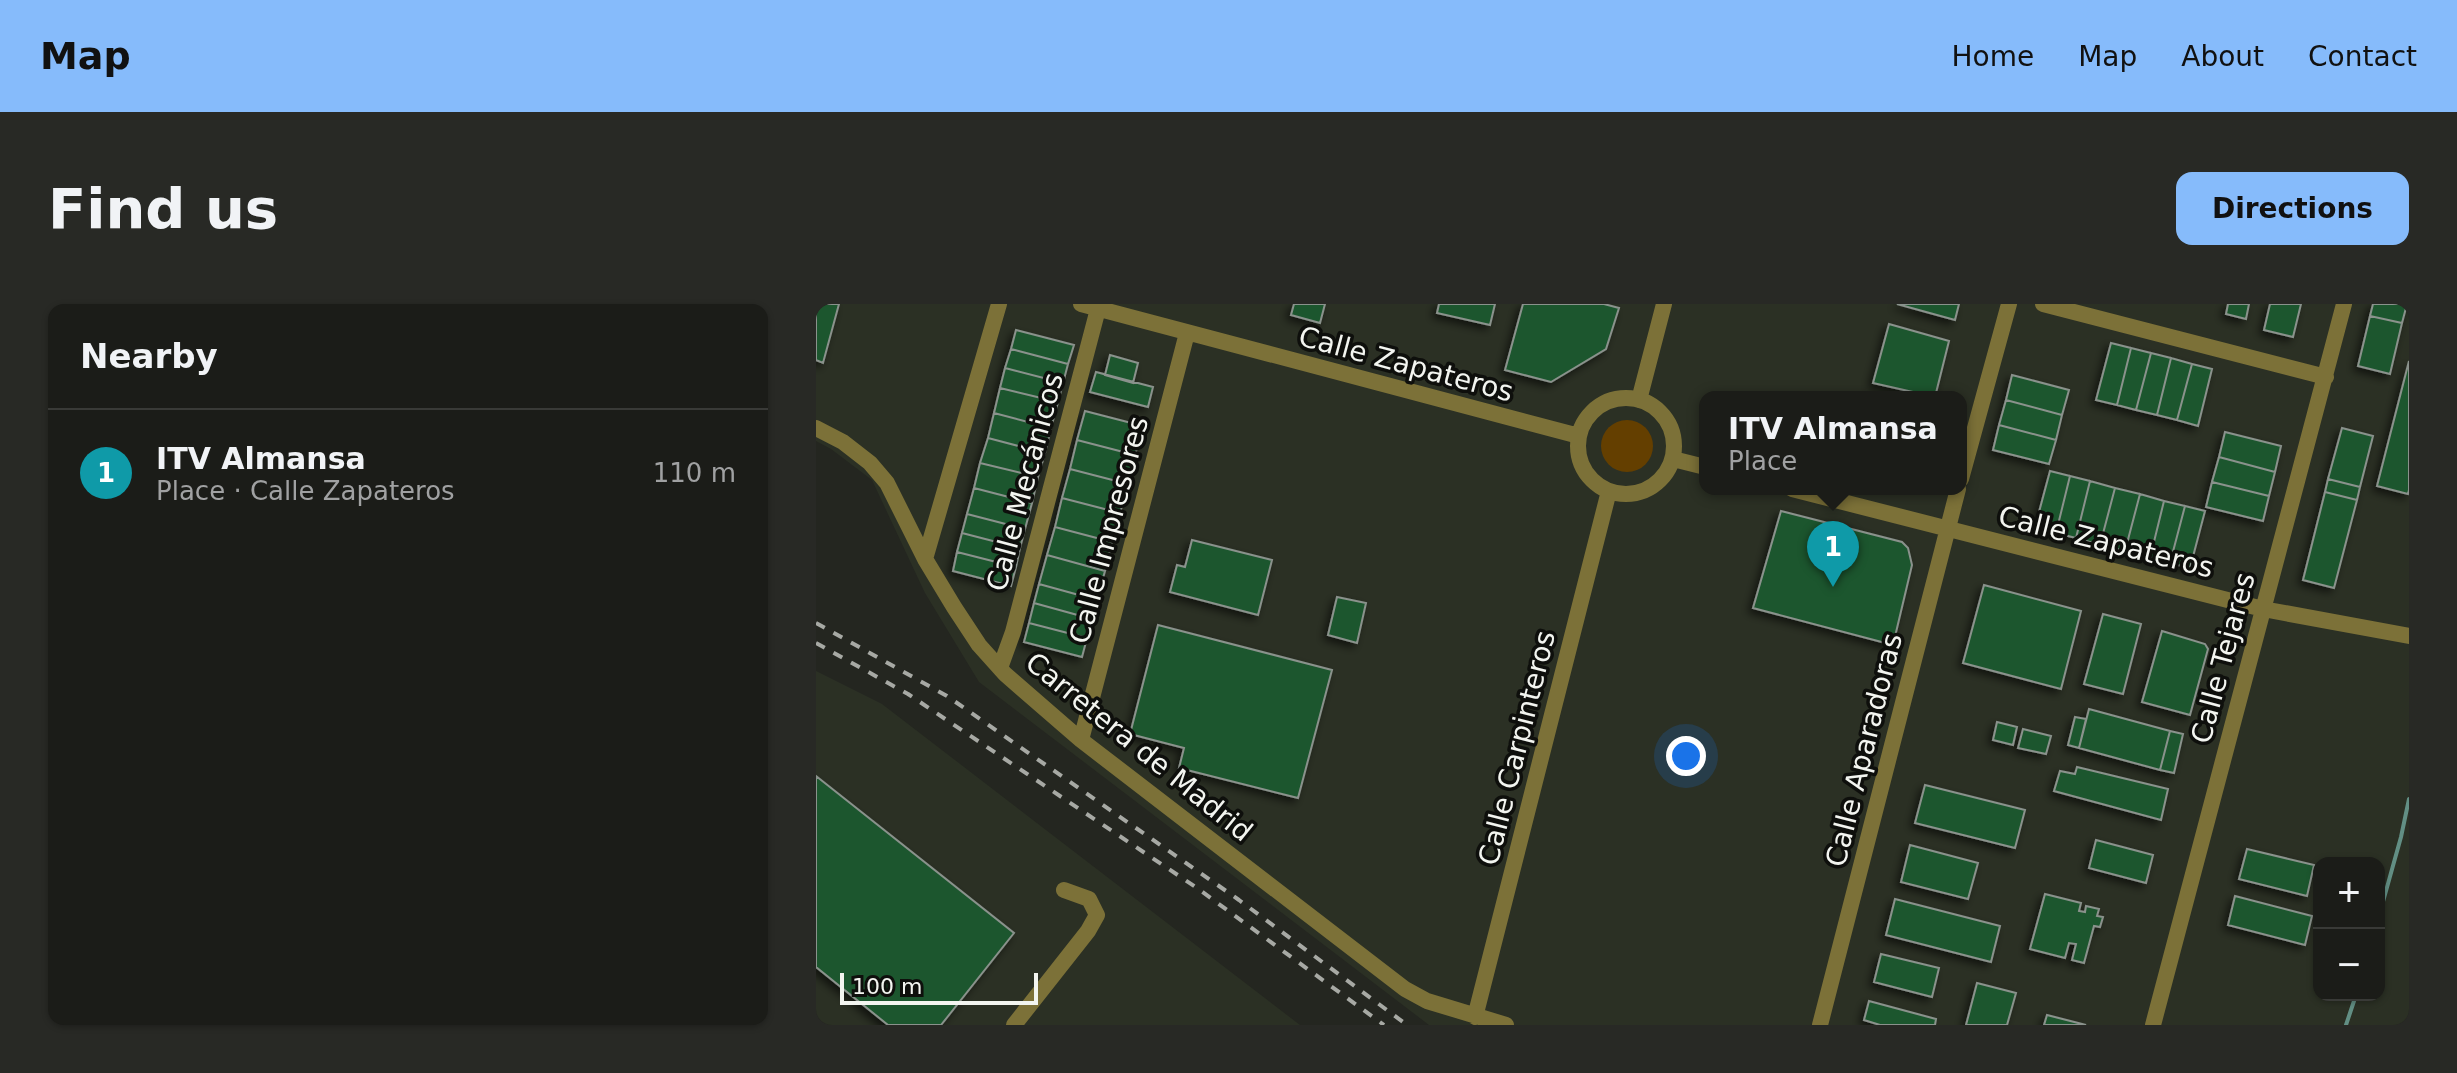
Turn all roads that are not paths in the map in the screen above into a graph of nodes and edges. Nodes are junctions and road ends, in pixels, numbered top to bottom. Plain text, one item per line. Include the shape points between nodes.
1 (999, 304) edge
2 (1081, 304) edge
3 (1664, 304) edge
4 (2009, 304) edge
5 (2043, 304) edge
6 (2344, 304) edge
7 (1098, 309) junction
8 (1187, 333) junction
9 (2326, 377) junction
10 (1639, 400) junction
11 (816, 428) edge
12 (1579, 436) junction
13 (1967, 457) edge
14 (1673, 459) junction
15 (1699, 466) edge
16 (1609, 491) junction
17 (1816, 495) edge
18 (1956, 495) edge
19 (1947, 528) junction
20 (925, 559) junction
21 (2263, 609) junction
22 (2409, 636) edge
23 (1000, 668) junction
24 (1081, 740) junction
25 (1064, 890) dead end
26 (1475, 1017) junction
27 (1014, 1025) edge
28 (1506, 1025) edge
29 (1820, 1025) edge
30 (2153, 1025) edge

1 - 20 street
2 - 7 street, Calle Zapateros
3 - 10 street
4 - 13 street
5 - 9 street
6 - 9 street, Calle Tejares
7 - 8 street, Calle Zapateros
7 - 23 street, Calle Mecánicos
8 - 12 street, Calle Zapateros
8 - 24 street, Calle Impresores
9 - 21 street, Calle Tejares
10 - 12 street via 1610,401 1596,409
10 - 14 street via 1665,417 1675,444
11 - 20 street, Carretera de Madrid via 843,442 879,473
12 - 16 street via 1581,463
14 - 15 street
14 - 16 street via 1655,485 1641,492
16 - 26 street, Calle Carpinteros
17 - 19 street, Calle Zapateros
18 - 19 street, Calle Aparadoras
19 - 21 street, Calle Zapateros
19 - 29 street, Calle Aparadoras
20 - 23 street, Carretera de Madrid via 979,645
21 - 22 street, Calle Zapateros
21 - 30 street, Calle Tejares
23 - 24 street, Carretera de Madrid
24 - 26 street, Carretera de Madrid via 1405,989
25 - 27 street via 1089,899 1097,915
26 - 28 street, Carretera de Madrid

